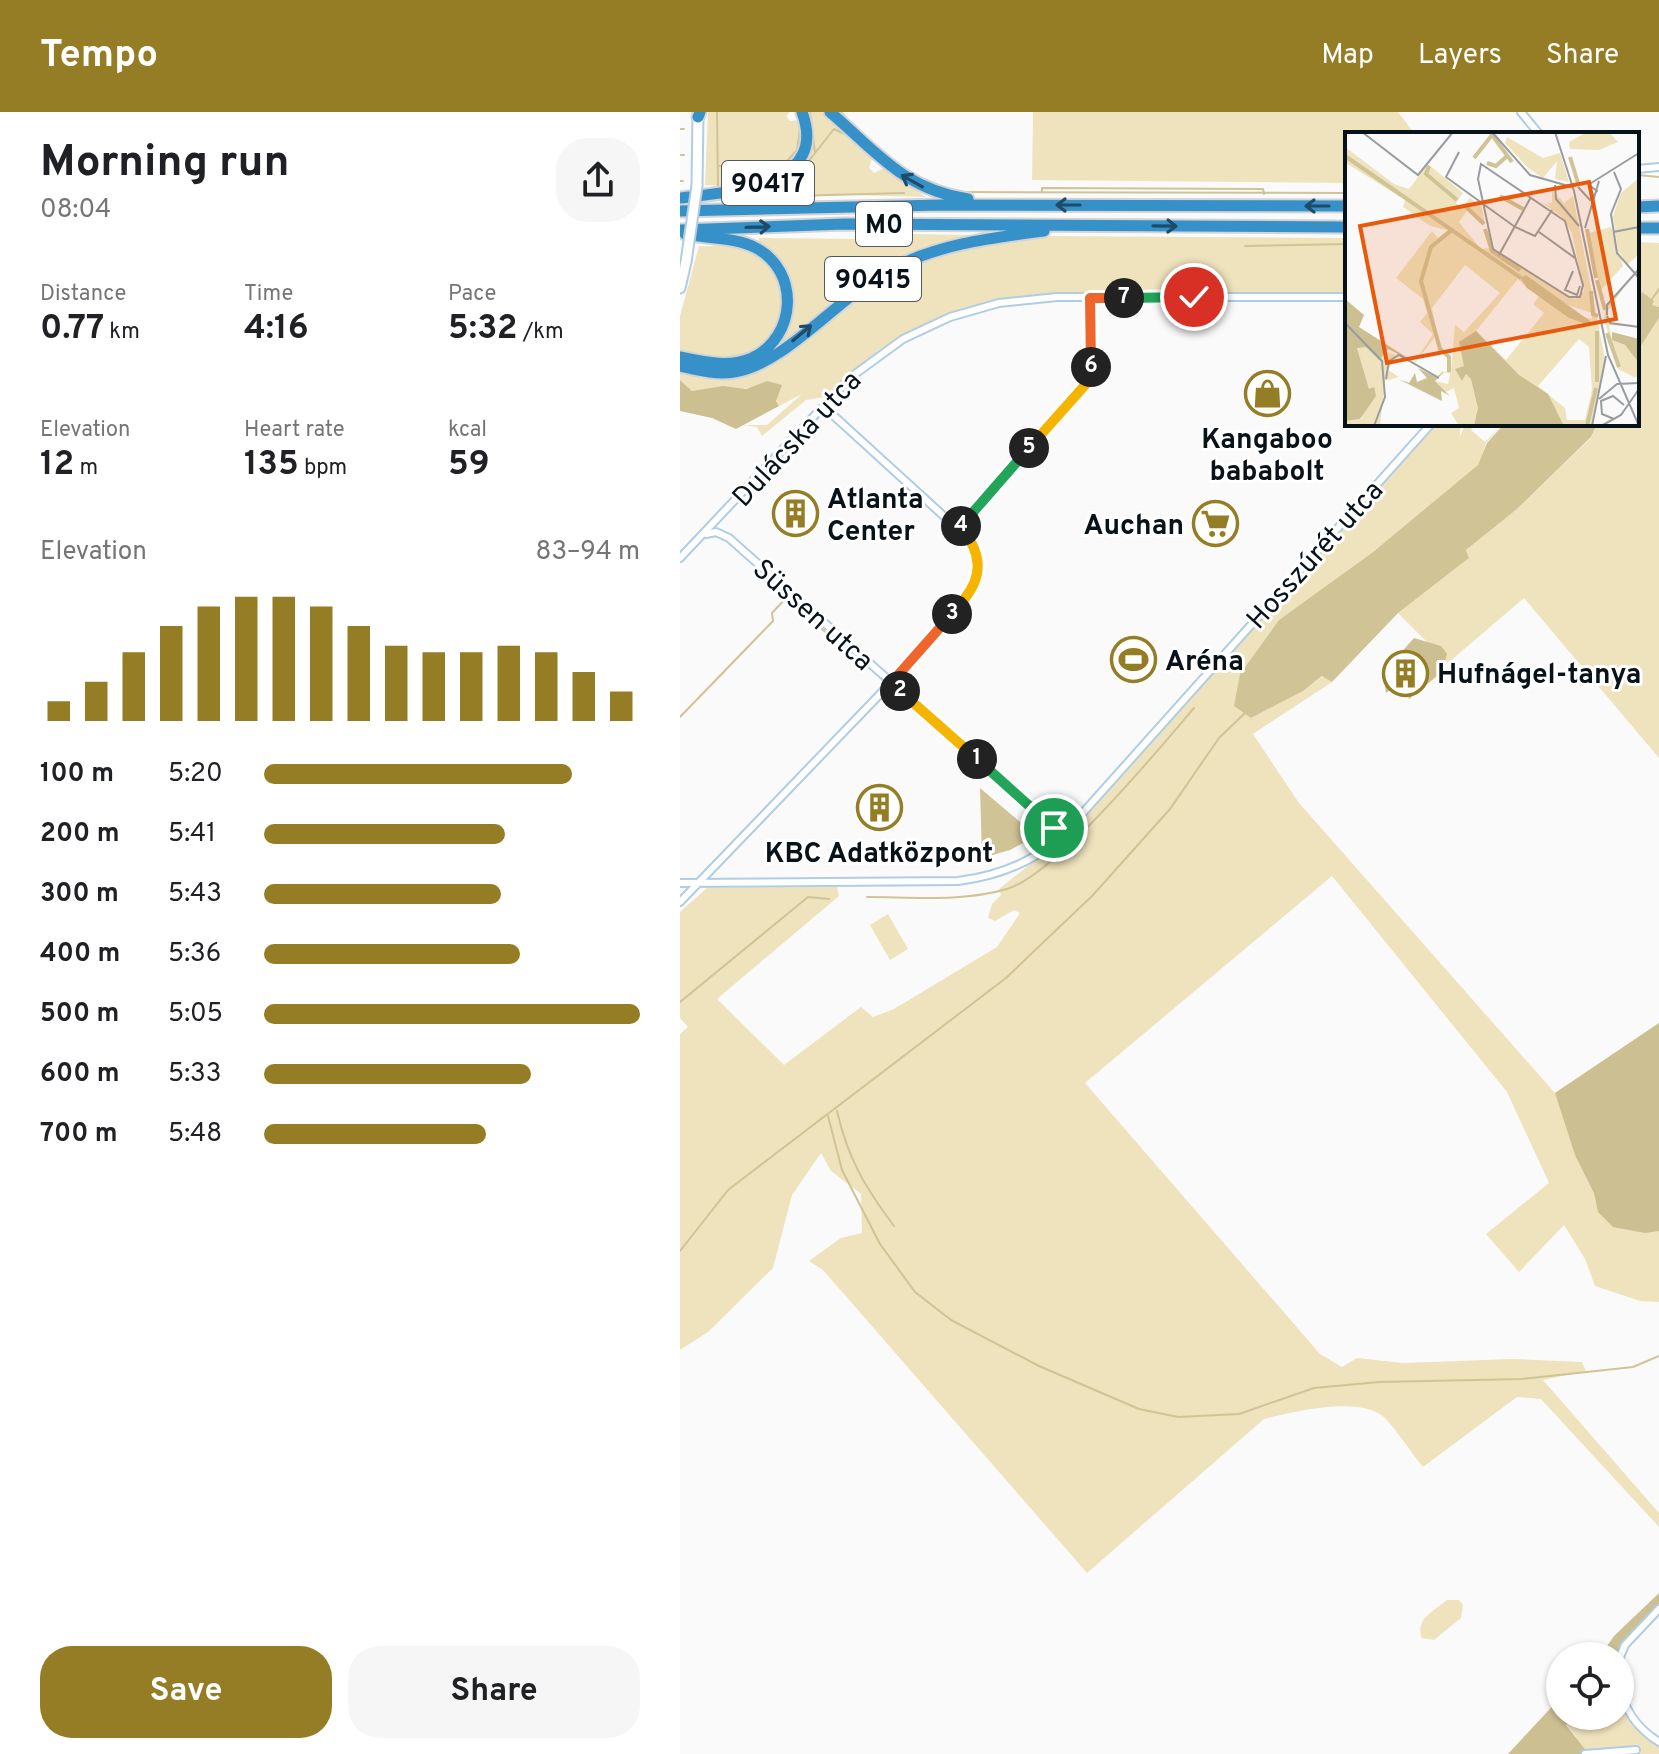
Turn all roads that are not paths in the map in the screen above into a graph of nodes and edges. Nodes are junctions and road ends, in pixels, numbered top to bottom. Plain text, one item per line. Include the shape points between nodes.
1 (802, 112) edge
2 (830, 112) edge
3 (1521, 112) edge
4 (699, 114) edge
5 (1537, 132) edge
6 (1659, 167) edge
7 (1639, 169) edge
8 (680, 198) edge
9 (1043, 205) junction
10 (1345, 206) edge
11 (1659, 206) edge
12 (1639, 207) edge
13 (680, 211) edge
14 (1087, 225) junction
15 (1345, 227) edge
16 (680, 232) edge
17 (680, 288) edge
18 (1345, 297) edge
19 (1090, 298) junction
20 (680, 357) edge
21 (680, 366) edge
22 (823, 406) junction
23 (1429, 426) edge
24 (959, 528) junction
25 (703, 535) junction
26 (680, 558) edge
27 (891, 683) junction
28 (1063, 835) junction
29 (680, 883) edge
30 (700, 884) junction
31 (680, 902) edge
32 (1659, 1609) edge
33 (1628, 1642) edge
34 (1634, 1718) edge
35 (1659, 1742) edge
36 (1636, 1750) dead end
37 (1585, 1754) edge

1 - 8 highway, 90417 via 803,150 785,175 760,186
9 -> 2 highway via 929,190 890,167
3 - 5 street
4 - 17 street, bridge via 697,186
6 - 7 street
10 -> 9 highway, M0
9 - 13 highway, M0
11 - 12 highway
14 -> 15 highway, M0
16 -> 14 highway, M0 via 844,224
21 -> 14 highway, 90415 via 719,373 753,367 861,287 925,253 984,238
16 - 20 highway via 754,247 777,266 788,298 780,332 754,357 722,364
18 - 19 street, Dulácska utca
19 - 22 street, Dulácska utca via 999,303 950,317 875,358
19 - 24 street via 1092,363 1086,384
22 - 24 street
22 - 25 street, Dulácska utca
23 - 28 street, Hosszúrét utca
24 - 27 street via 978,562 975,585
25 - 26 street, Dulácska utca
25 - 27 street, Süssen utca via 716,532 729,538
27 - 28 street, Süssen utca
27 - 30 street
28 - 30 street, Hosszúrét utca via 1016,867 975,879
29 - 30 street
30 - 31 street
32 - 33 street
34 - 35 street
36 - 37 street

